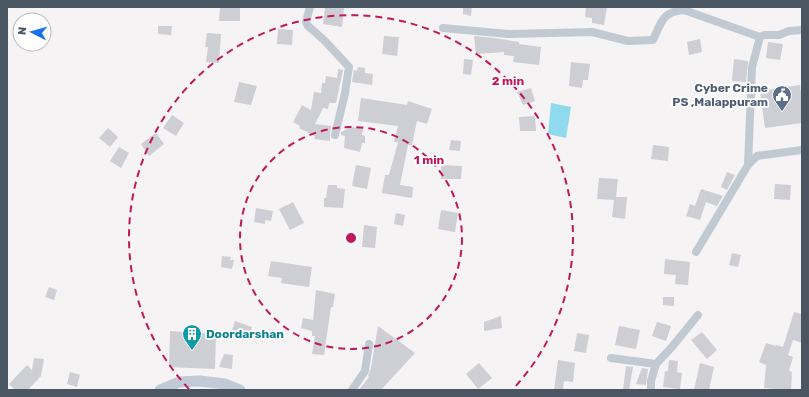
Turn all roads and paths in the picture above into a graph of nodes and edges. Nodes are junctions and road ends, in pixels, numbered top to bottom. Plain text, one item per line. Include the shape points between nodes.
1 (310, 7) edge
2 (443, 28) dead end
3 (802, 30) edge
4 (760, 37) junction
5 (335, 135) dead end
6 (802, 150) edge
7 (748, 165) junction
8 (696, 252) dead end
9 (698, 315) dead end
10 (369, 344) dead end
11 (611, 358) dead end
12 (656, 364) junction
13 (160, 390) edge
14 (240, 390) edge
15 (352, 390) edge
16 (651, 390) edge

1 - 5 street via 306,22 308,26 349,67
2 - 4 street via 508,34 592,32 628,41 647,41 653,40 665,16 673,11 684,10
3 - 4 street
4 - 7 street via 752,67
6 - 7 street via 757,156
7 - 8 street
9 - 12 street
10 - 15 street via 365,371
11 - 12 street
12 - 16 street
13 - 14 main road via 179,382 200,381 225,384

